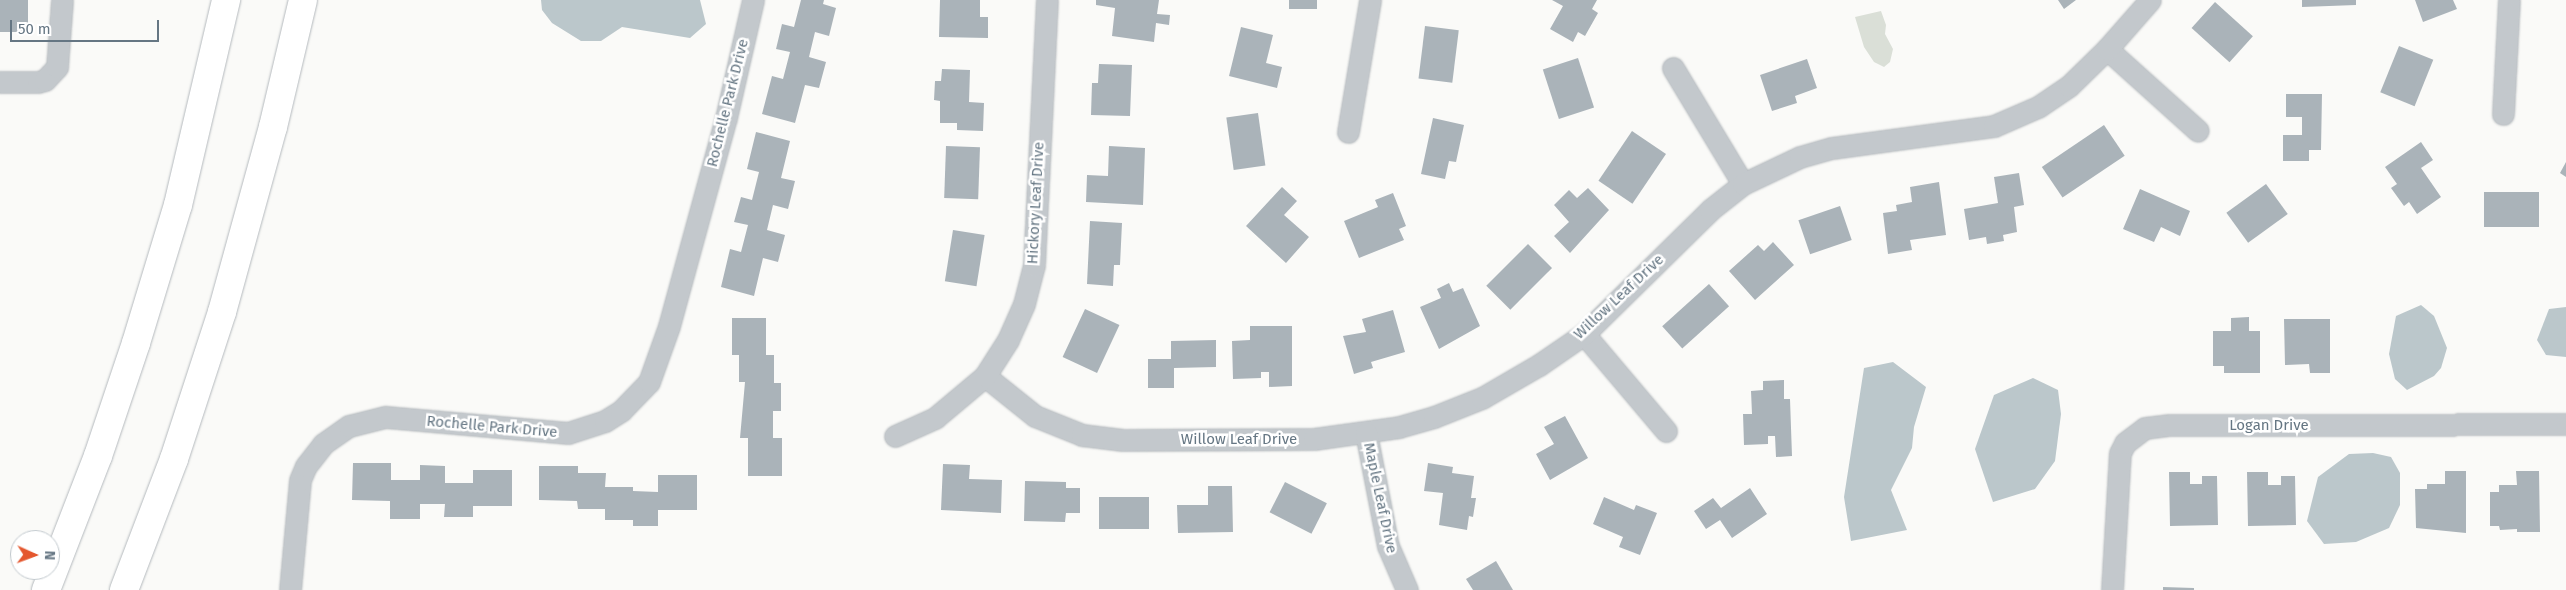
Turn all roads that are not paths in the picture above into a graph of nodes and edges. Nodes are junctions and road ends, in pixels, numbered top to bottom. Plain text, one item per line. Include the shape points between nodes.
1 (62, 0) edge
2 (226, 0) edge
3 (303, 0) edge
4 (753, 0) edge
5 (1047, 0) edge
6 (1370, 0) edge
7 (2150, 0) edge
8 (2510, 0) edge
9 (2107, 49) junction
10 (1673, 68) dead end
11 (0, 82) edge
12 (2502, 114) dead end
13 (2198, 130) dead end
14 (1348, 132) dead end
15 (1743, 184) junction
16 (1584, 334) junction
17 (985, 376) junction
18 (2566, 424) edge
19 (1666, 431) dead end
20 (1366, 433) junction
21 (895, 436) dead end
22 (46, 590) edge
23 (124, 590) edge
24 (290, 590) edge
25 (1406, 590) edge
26 (2112, 590) edge

1 - 11 street via 59,59 51,74 38,82
2 - 22 highway via 180,196 141,326 98,456
3 - 23 highway via 273,127 222,312 174,459
4 - 24 street, Rochelle Park Drive via 726,118 680,288 660,357 649,382 621,411 605,421 568,433 386,418 349,426 323,444 300,480
5 - 17 street, Hickory Leaf Drive via 1034,265 1024,304 1008,340
6 - 14 street
7 - 9 street, Willow Leaf Drive
8 - 12 street
9 - 13 street
9 - 15 street, Willow Leaf Drive via 2069,86 2038,107 1994,126 1832,148 1800,157
10 - 15 street
15 - 16 street, Willow Leaf Drive via 1710,210
16 - 19 street
16 - 20 street, Willow Leaf Drive via 1482,398 1434,416
17 - 20 street, Willow Leaf Drive via 1036,416 1082,434 1123,440 1228,440 1314,439
17 - 21 street, Hickory Leaf Drive via 935,418
18 - 26 street, Logan Drive via 2170,425 2146,428 2125,443 2120,453
20 - 25 street, Maple Leaf Drive via 1388,546

